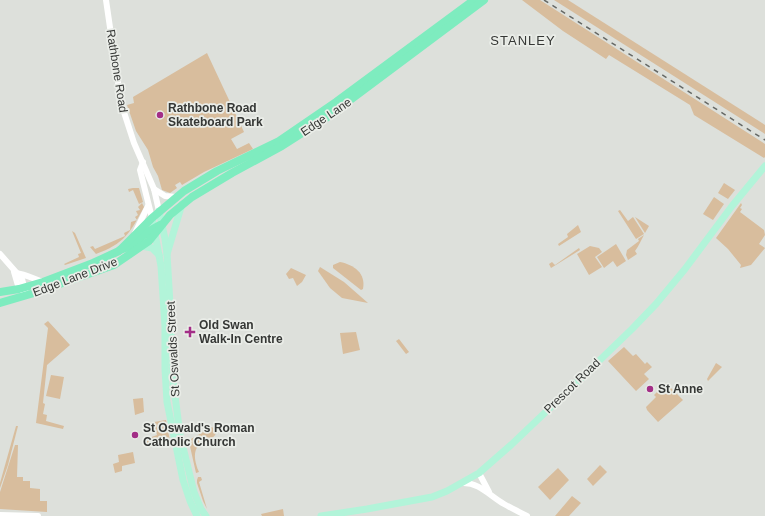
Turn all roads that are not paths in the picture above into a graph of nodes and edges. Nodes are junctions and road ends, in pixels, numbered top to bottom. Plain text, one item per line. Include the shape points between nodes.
1 (106, 0) edge
2 (474, 0) edge
3 (484, 0) edge
4 (366, 84) junction
5 (299, 135) junction
6 (279, 141) junction
7 (143, 162) junction
8 (765, 166) edge
9 (154, 189) junction
10 (176, 197) junction
11 (182, 204) junction
12 (148, 206) junction
13 (159, 211) junction
14 (152, 218) junction
15 (157, 229) junction
16 (132, 238) junction
17 (141, 246) junction
18 (119, 251) junction
19 (0, 254) edge
20 (167, 254) junction
21 (159, 255) junction
22 (15, 271) junction
23 (43, 282) junction
24 (165, 282) junction
25 (22, 288) junction
26 (0, 292) edge
27 (27, 296) junction
28 (0, 303) edge
29 (476, 475) junction
30 (462, 483) junction
31 (482, 488) junction
32 (489, 492) junction
33 (192, 512) edge
34 (0, 515) edge
35 (38, 516) edge
36 (197, 516) edge
37 (206, 516) edge
38 (321, 516) edge
39 (527, 516) edge

1 - 7 main road, Rathbone Road via 119,95
2 - 4 highway, Edge Lane
3 - 4 highway, Edge Lane
4 - 5 highway, Edge Lane via 326,118
4 - 6 highway, Edge Lane
5 - 6 highway via 281,144
5 - 11 highway, Edge Lane
6 - 10 highway, Edge Lane via 217,170
7 - 9 main road, Rathbone Road
7 - 12 main road, Rathbone Road via 140,170
8 - 29 main road, Prescot Road via 685,269 651,308 564,395
9 - 10 main road via 165,196
9 - 13 main road, Rathbone Road
10 - 13 highway, Edge Lane
11 - 15 highway, Edge Lane
11 - 20 main road
12 - 14 main road, Rathbone Road
12 - 16 main road
13 - 14 highway, Edge Lane Drive
13 - 15 main road
14 - 15 main road
14 - 16 highway, Edge Lane Drive
15 - 17 highway, Edge Lane Drive
15 - 18 highway
15 - 20 main road, St Oswalds Street via 165,239
15 - 21 main road, St Oswalds Street
16 - 18 highway, Edge Lane Drive
17 - 21 main road via 152,248
17 - 27 highway, Edge Lane Drive via 114,265
18 - 23 highway, Edge Lane Drive
19 - 22 main road
20 - 24 main road, St Oswalds Street
21 - 24 main road, St Oswalds Street
22 - 23 main road
22 - 25 main road
23 - 25 highway, Edge Lane Drive
24 - 33 main road, St Oswalds Street via 167,402
24 - 37 main road, St Oswalds Street via 180,434 194,492
25 - 26 highway, Edge Lane Drive
25 - 27 main road
27 - 28 highway, Edge Lane Drive
29 - 30 main road, Prescot Road
29 - 31 main road
29 - 32 main road
30 - 31 main road
30 - 38 main road, Prescot Road via 432,497
31 - 32 main road
32 - 39 main road
33 - 36 main road, St Oswalds Street
34 - 35 main road

